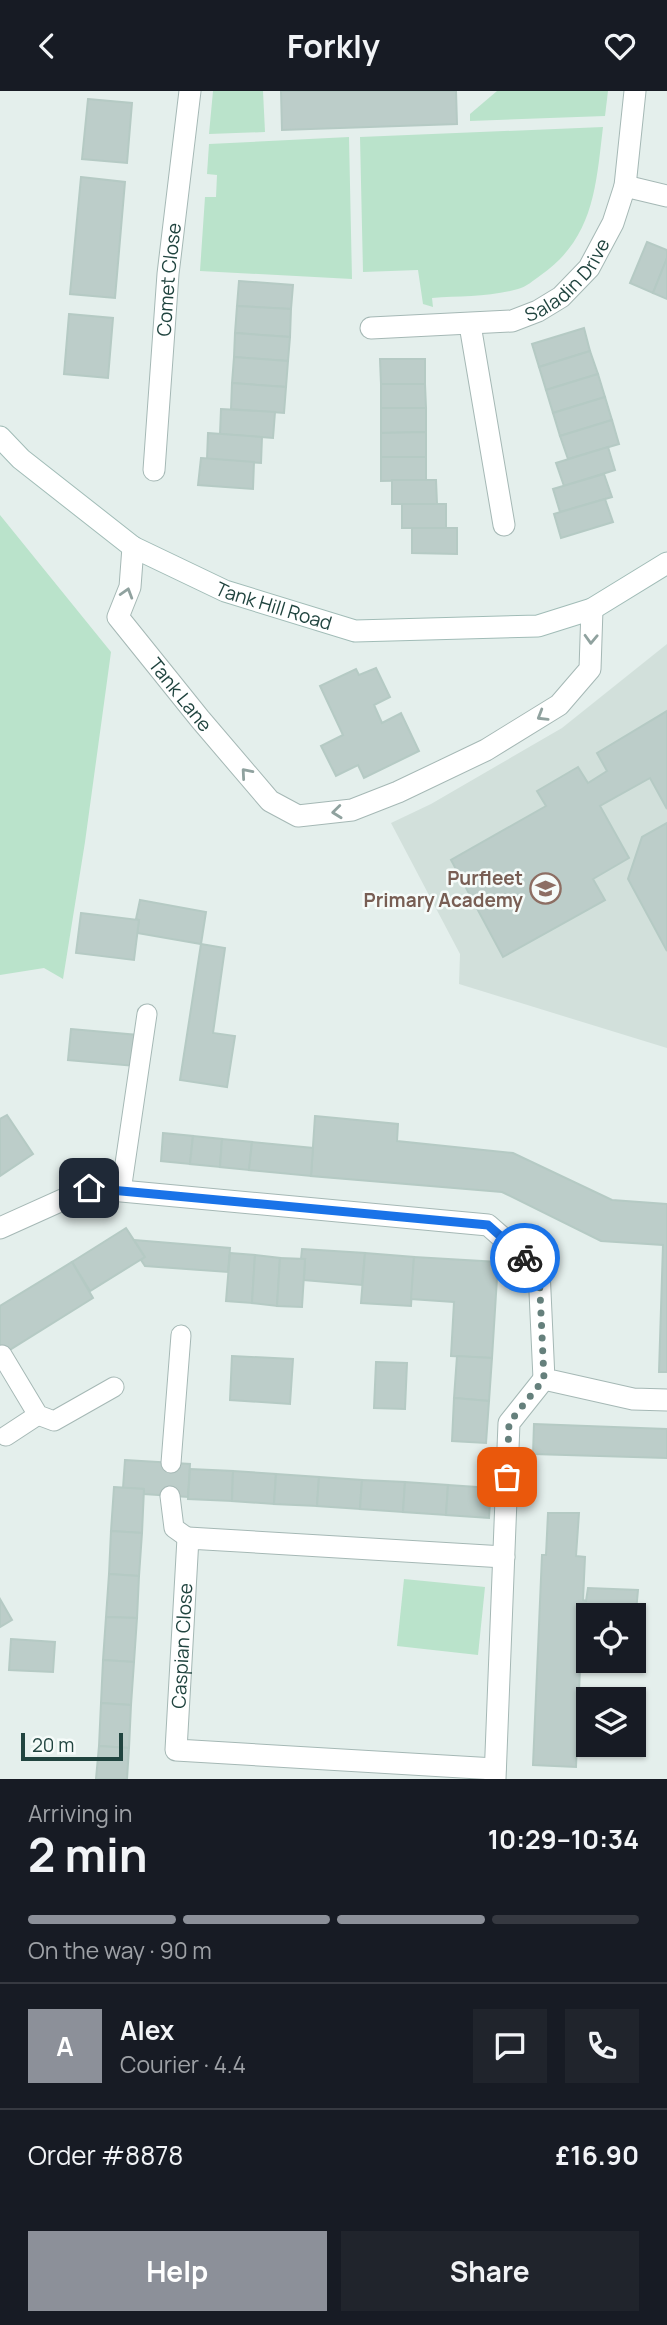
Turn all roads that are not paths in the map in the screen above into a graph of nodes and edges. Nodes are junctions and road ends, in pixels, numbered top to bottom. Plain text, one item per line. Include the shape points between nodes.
1 (190, 91) edge
2 (635, 91) edge
3 (625, 186) junction
4 (667, 196) edge
5 (470, 325) junction
6 (371, 328) dead end
7 (0, 437) edge
8 (154, 470) dead end
9 (504, 525) dead end
10 (133, 547) junction
11 (667, 562) edge
12 (592, 609) junction
13 (147, 1014) dead end
14 (121, 1191) junction
15 (0, 1228) edge
16 (181, 1335) dead end
17 (2, 1355) dead end
18 (544, 1379) junction
19 (114, 1387) dead end
20 (667, 1400) edge
21 (38, 1415) junction
22 (6, 1436) dead end
23 (171, 1463) dead end
24 (170, 1496) dead end
25 (188, 1538) junction
26 (504, 1557) junction
27 (495, 1774) edge

1 - 8 street, Comet Close via 168,274
2 - 3 street, Saladin Drive
3 - 4 street
3 - 5 street, Saladin Drive via 589,268 561,297 512,321
5 - 6 street, Saladin Drive
5 - 9 street
7 - 10 street, Tank Hill Road via 21,459
10 - 12 street, Tank Hill Road via 225,591 355,631 538,626
12 -> 10 street, Tank Lane via 590,669 559,705 486,750 398,792 352,810 298,815 270,801 118,617 130,587
11 - 12 street, Tank Hill Road
13 - 14 lane
14 - 15 street via 89,1188
14 - 18 street via 488,1225 539,1270
16 - 23 lane
17 - 21 lane
18 - 20 street via 634,1399
18 - 26 street, Caspian Close via 509,1423
19 - 21 lane via 54,1421
21 - 22 lane
24 - 25 lane via 174,1528
25 - 26 street
25 - 27 street, Caspian Close via 176,1750
26 - 27 street, Caspian Close

